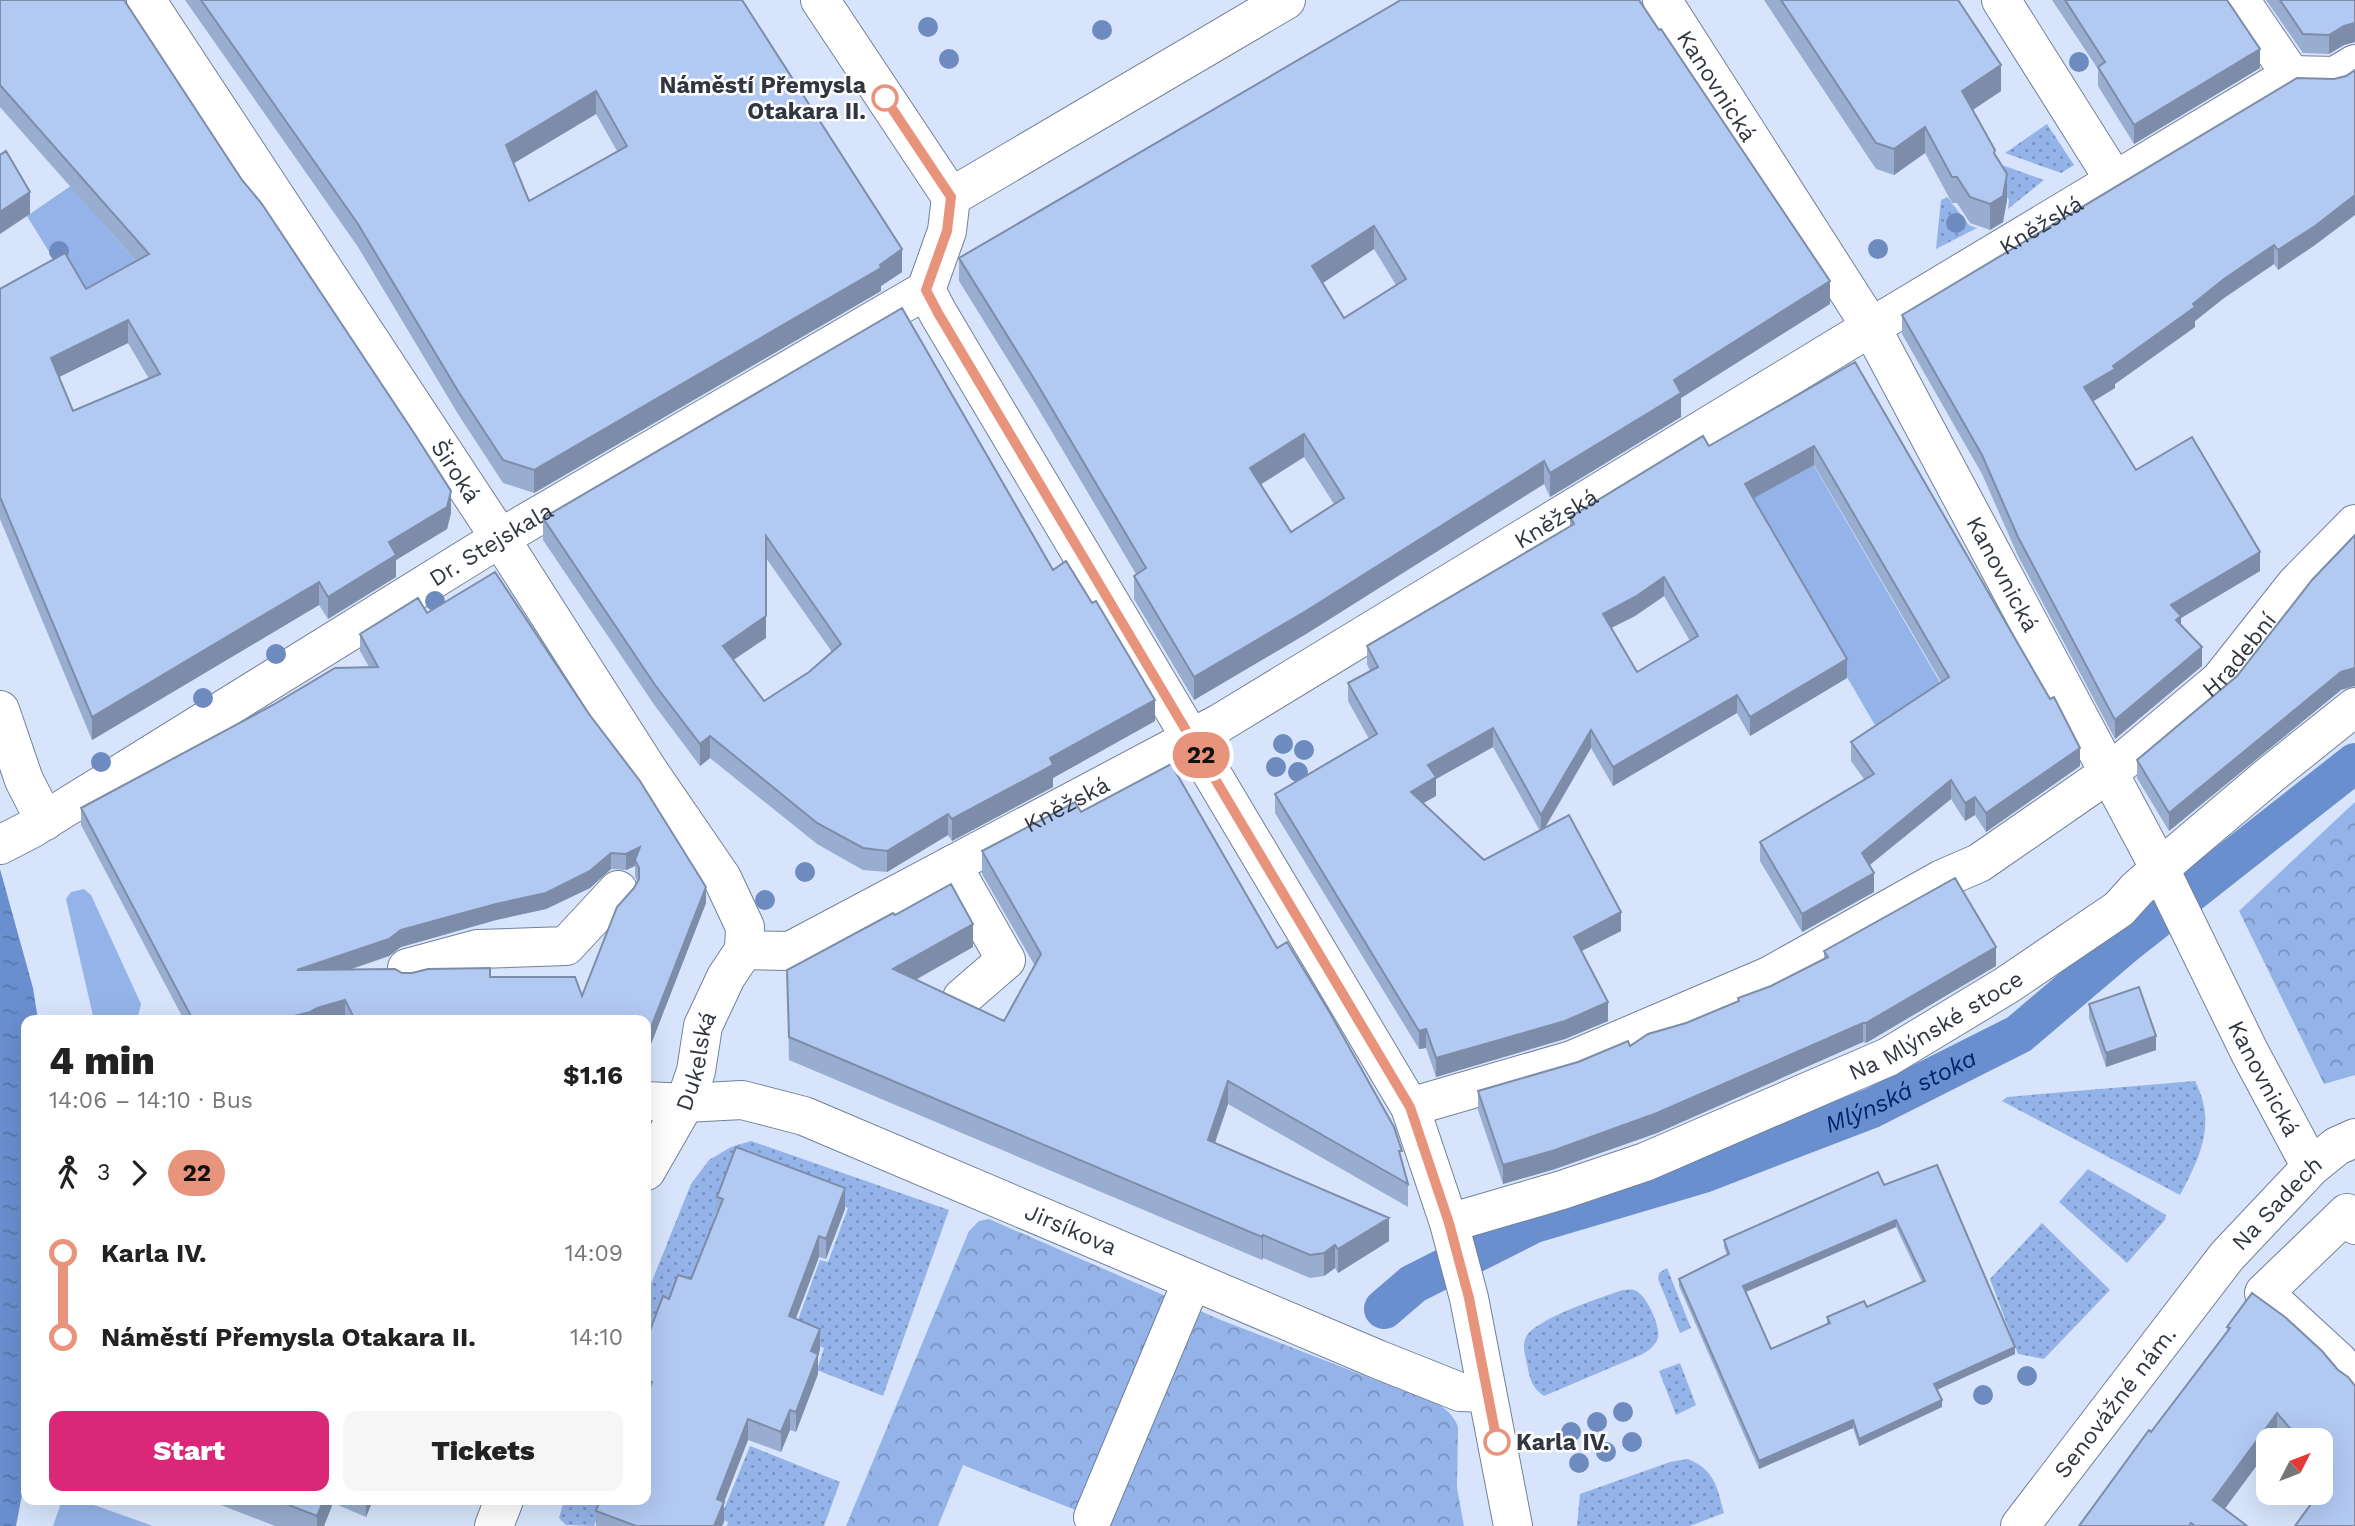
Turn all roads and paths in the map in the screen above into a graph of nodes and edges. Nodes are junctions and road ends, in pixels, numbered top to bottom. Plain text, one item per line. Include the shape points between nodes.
1 (146, 0) edge
2 (820, 0) edge
3 (1286, 0) edge
4 (1662, 0) edge
5 (2001, 0) edge
6 (2240, 0) edge
7 (2355, 64) edge
8 (2291, 75) junction
9 (2115, 181) junction
10 (951, 197) junction
11 (926, 290) junction
12 (1871, 327) junction
13 (2355, 524) edge
14 (500, 538) junction
15 (2355, 707) edge
16 (0, 710) edge
17 (1191, 739) junction
18 (2109, 773) junction
19 (54, 815) junction
20 (0, 845) edge
21 (952, 865) junction
22 (2166, 880) junction
23 (618, 890) dead end
24 (744, 950) junction
25 (407, 968) dead end
26 (962, 998) edge
27 (651, 1101) edge
28 (685, 1103) junction
29 (1410, 1107) junction
30 (2355, 1138) edge
31 (651, 1162) edge
32 (2311, 1167) junction
33 (2355, 1225) edge
34 (1451, 1233) junction
35 (2208, 1280) joint
36 (1192, 1281) junction
37 (2355, 1381) edge
38 (1487, 1392) junction
39 (502, 1505) edge
40 (1093, 1517) dead end
41 (494, 1526) edge
42 (1513, 1526) edge
43 (2020, 1526) edge

1 - 14 street, Široká
2 - 10 street
3 - 10 street
4 - 12 street, Kanovnická
5 - 9 street
6 - 8 street
7 - 8 street via 2335,76
8 - 9 street, Kněžská
9 - 12 street, Kněžská
10 - 11 street via 947,231
11 - 14 street, Dr. Stejskala
11 - 17 street
12 - 17 street, Kněžská
12 - 18 street, Kanovnická
13 - 18 street, Hradební via 2297,584 2220,680
14 - 19 street, Dr. Stejskala
14 - 24 street, Široká via 648,770 683,843 722,877 745,927
15 - 22 street, Na Mlýnské stoce via 2270,775
16 - 19 street via 24,780
17 - 21 street, Kněžská
17 - 29 street
18 - 22 street, Kanovnická
18 - 29 street, Hradební via 1979,863 1769,976 1572,1060
19 - 20 street, Dr. Stejskala
21 - 24 street, Kněžská via 789,951
21 - 26 street via 1006,960
22 - 32 street, Kanovnická
22 - 34 street, Na Mlýnské stoce via 2137,889 2119,909 2007,985 1888,1057 1645,1162
23 - 25 street via 566,946 477,948
24 - 28 street, Dukelská via 703,1026 696,1072
27 - 28 street, Jirsíkova
28 - 31 street, Dukelská
28 - 36 street, Jirsíkova via 742,1100 804,1116
29 - 34 street
30 - 32 street, Na Sadech
32 - 35 street, Na Sadech
33 - 37 street via 2347,1213 2264,1293
34 - 38 street
35 - 43 street, Senovážné nám.
36 - 38 street, Jirsíkova via 1460,1392
36 - 40 street
38 - 42 street
39 - 41 street

